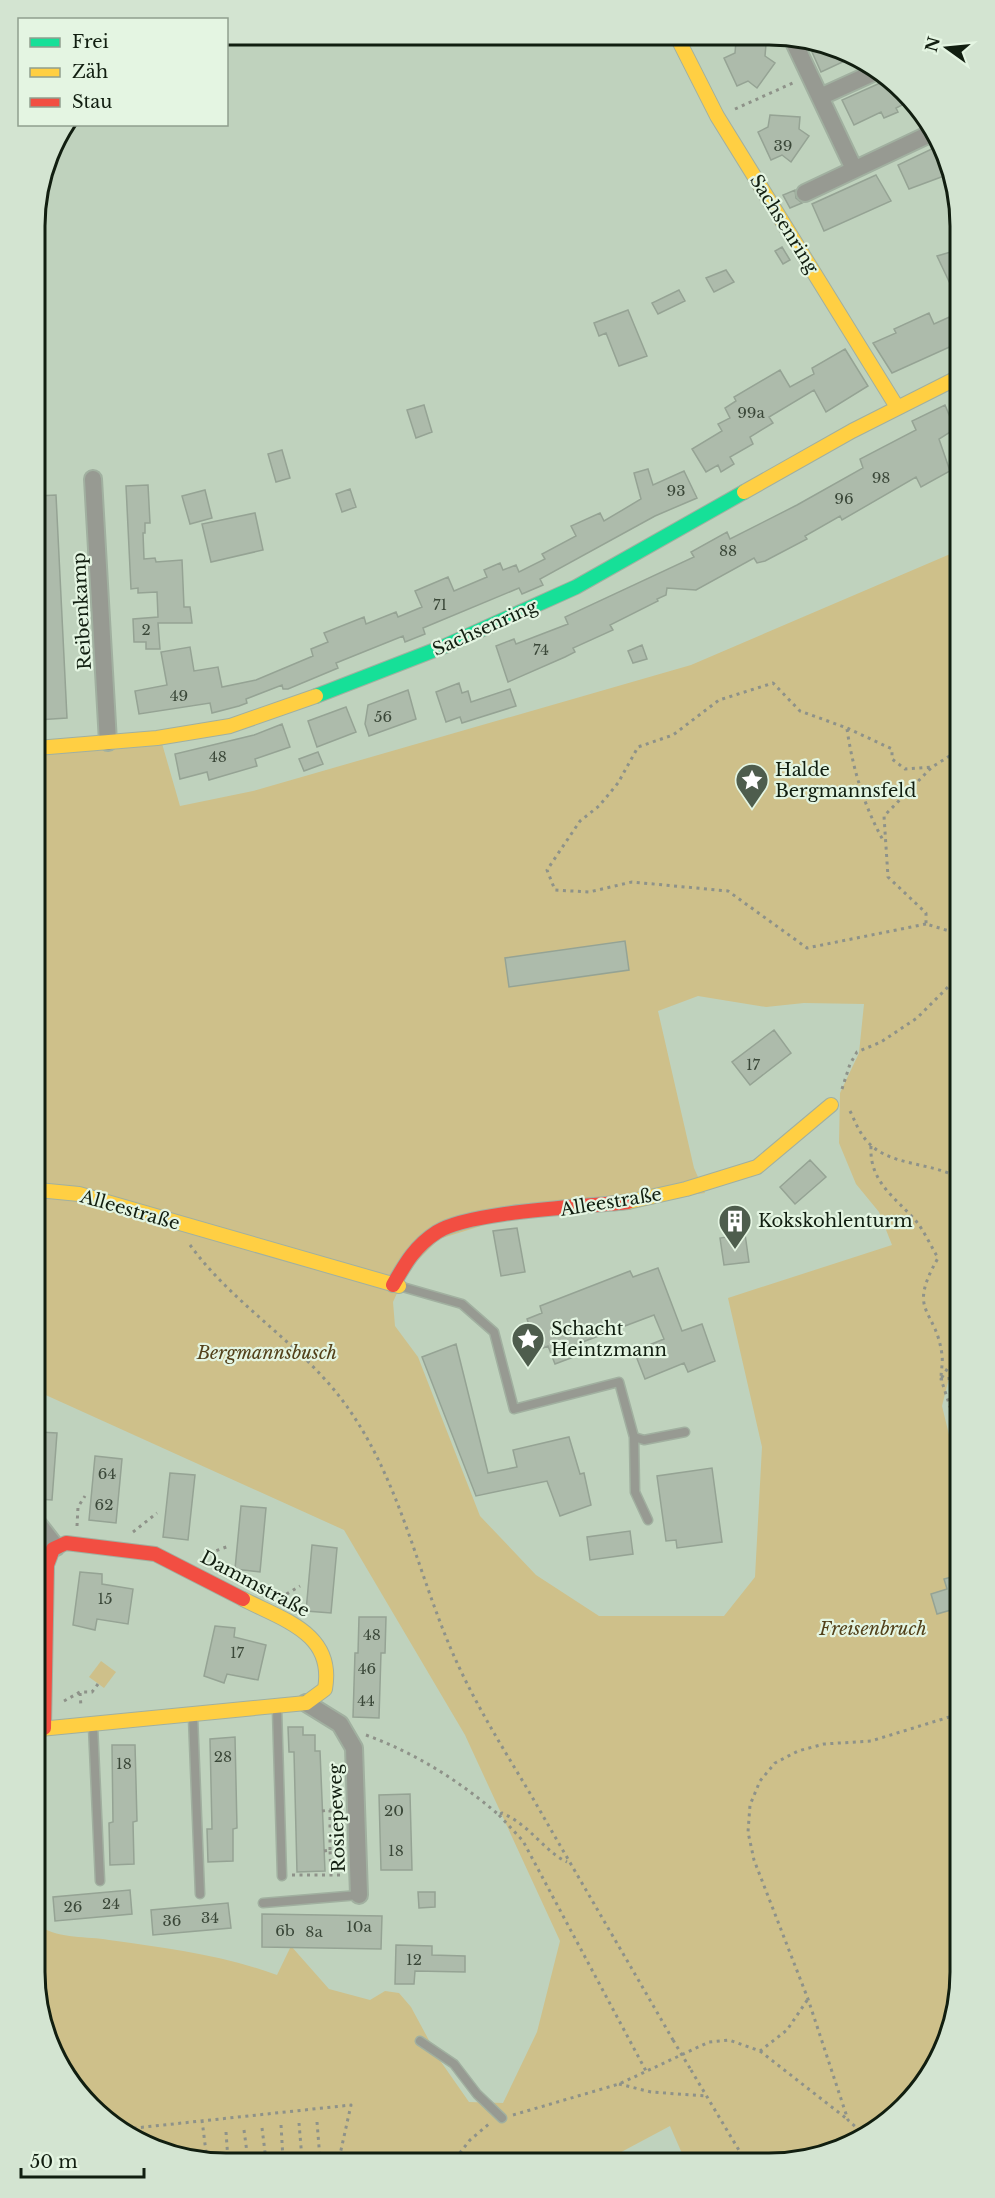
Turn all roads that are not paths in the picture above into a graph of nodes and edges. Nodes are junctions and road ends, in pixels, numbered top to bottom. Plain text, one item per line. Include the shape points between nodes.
1 (681, 45) edge
2 (796, 47) edge
3 (869, 75) edge
4 (820, 98) junction
5 (926, 136) edge
6 (854, 169) junction
7 (805, 193) dead end
8 (950, 381) edge
9 (897, 407) junction
10 (93, 479) dead end
11 (108, 742) junction
12 (45, 747) edge
13 (835, 1104) road end
14 (45, 1191) edge
15 (396, 1285) junction
16 (685, 1432) dead end
17 (634, 1437) junction
18 (648, 1520) dead end
19 (45, 1533) edge
20 (56, 1547) junction
21 (306, 1703) junction
22 (277, 1705) junction
23 (45, 1712) edge
24 (193, 1713) junction
25 (93, 1723) junction
26 (45, 1728) edge
27 (282, 1876) road end
28 (100, 1881) dead end
29 (200, 1894) dead end
30 (359, 1895) joint
31 (263, 1903) dead end
32 (420, 2041) dead end
33 (502, 2118) road end

1 - 9 street, Sachsenring via 717,116
2 - 4 street
3 - 4 street
4 - 6 street
5 - 6 street
6 - 7 street
8 - 9 street, Sachsenring
9 - 11 street, Sachsenring via 576,587 445,646 230,726
10 - 11 street, Reibenkamp
11 - 12 street, Sachsenring
13 - 15 street, Alleestraße via 757,1167 629,1202 452,1225 413,1251
14 - 15 street, Alleestraße via 79,1194
15 - 17 lane via 462,1304 494,1332 514,1409 619,1382
16 - 17 lane via 644,1440
17 - 18 lane via 635,1492
19 - 20 street
20 - 21 street, Dammstraße via 76,1543 155,1554 312,1636 324,1651 328,1674 325,1689
20 - 23 street via 47,1565
21 - 22 street
21 - 30 street, Rosiepeweg via 340,1724 354,1748
22 - 24 street
22 - 27 lane
24 - 25 street
24 - 29 lane
25 - 26 street
25 - 28 lane
30 - 31 lane, Rosiepeweg
32 - 33 lane via 454,2064

